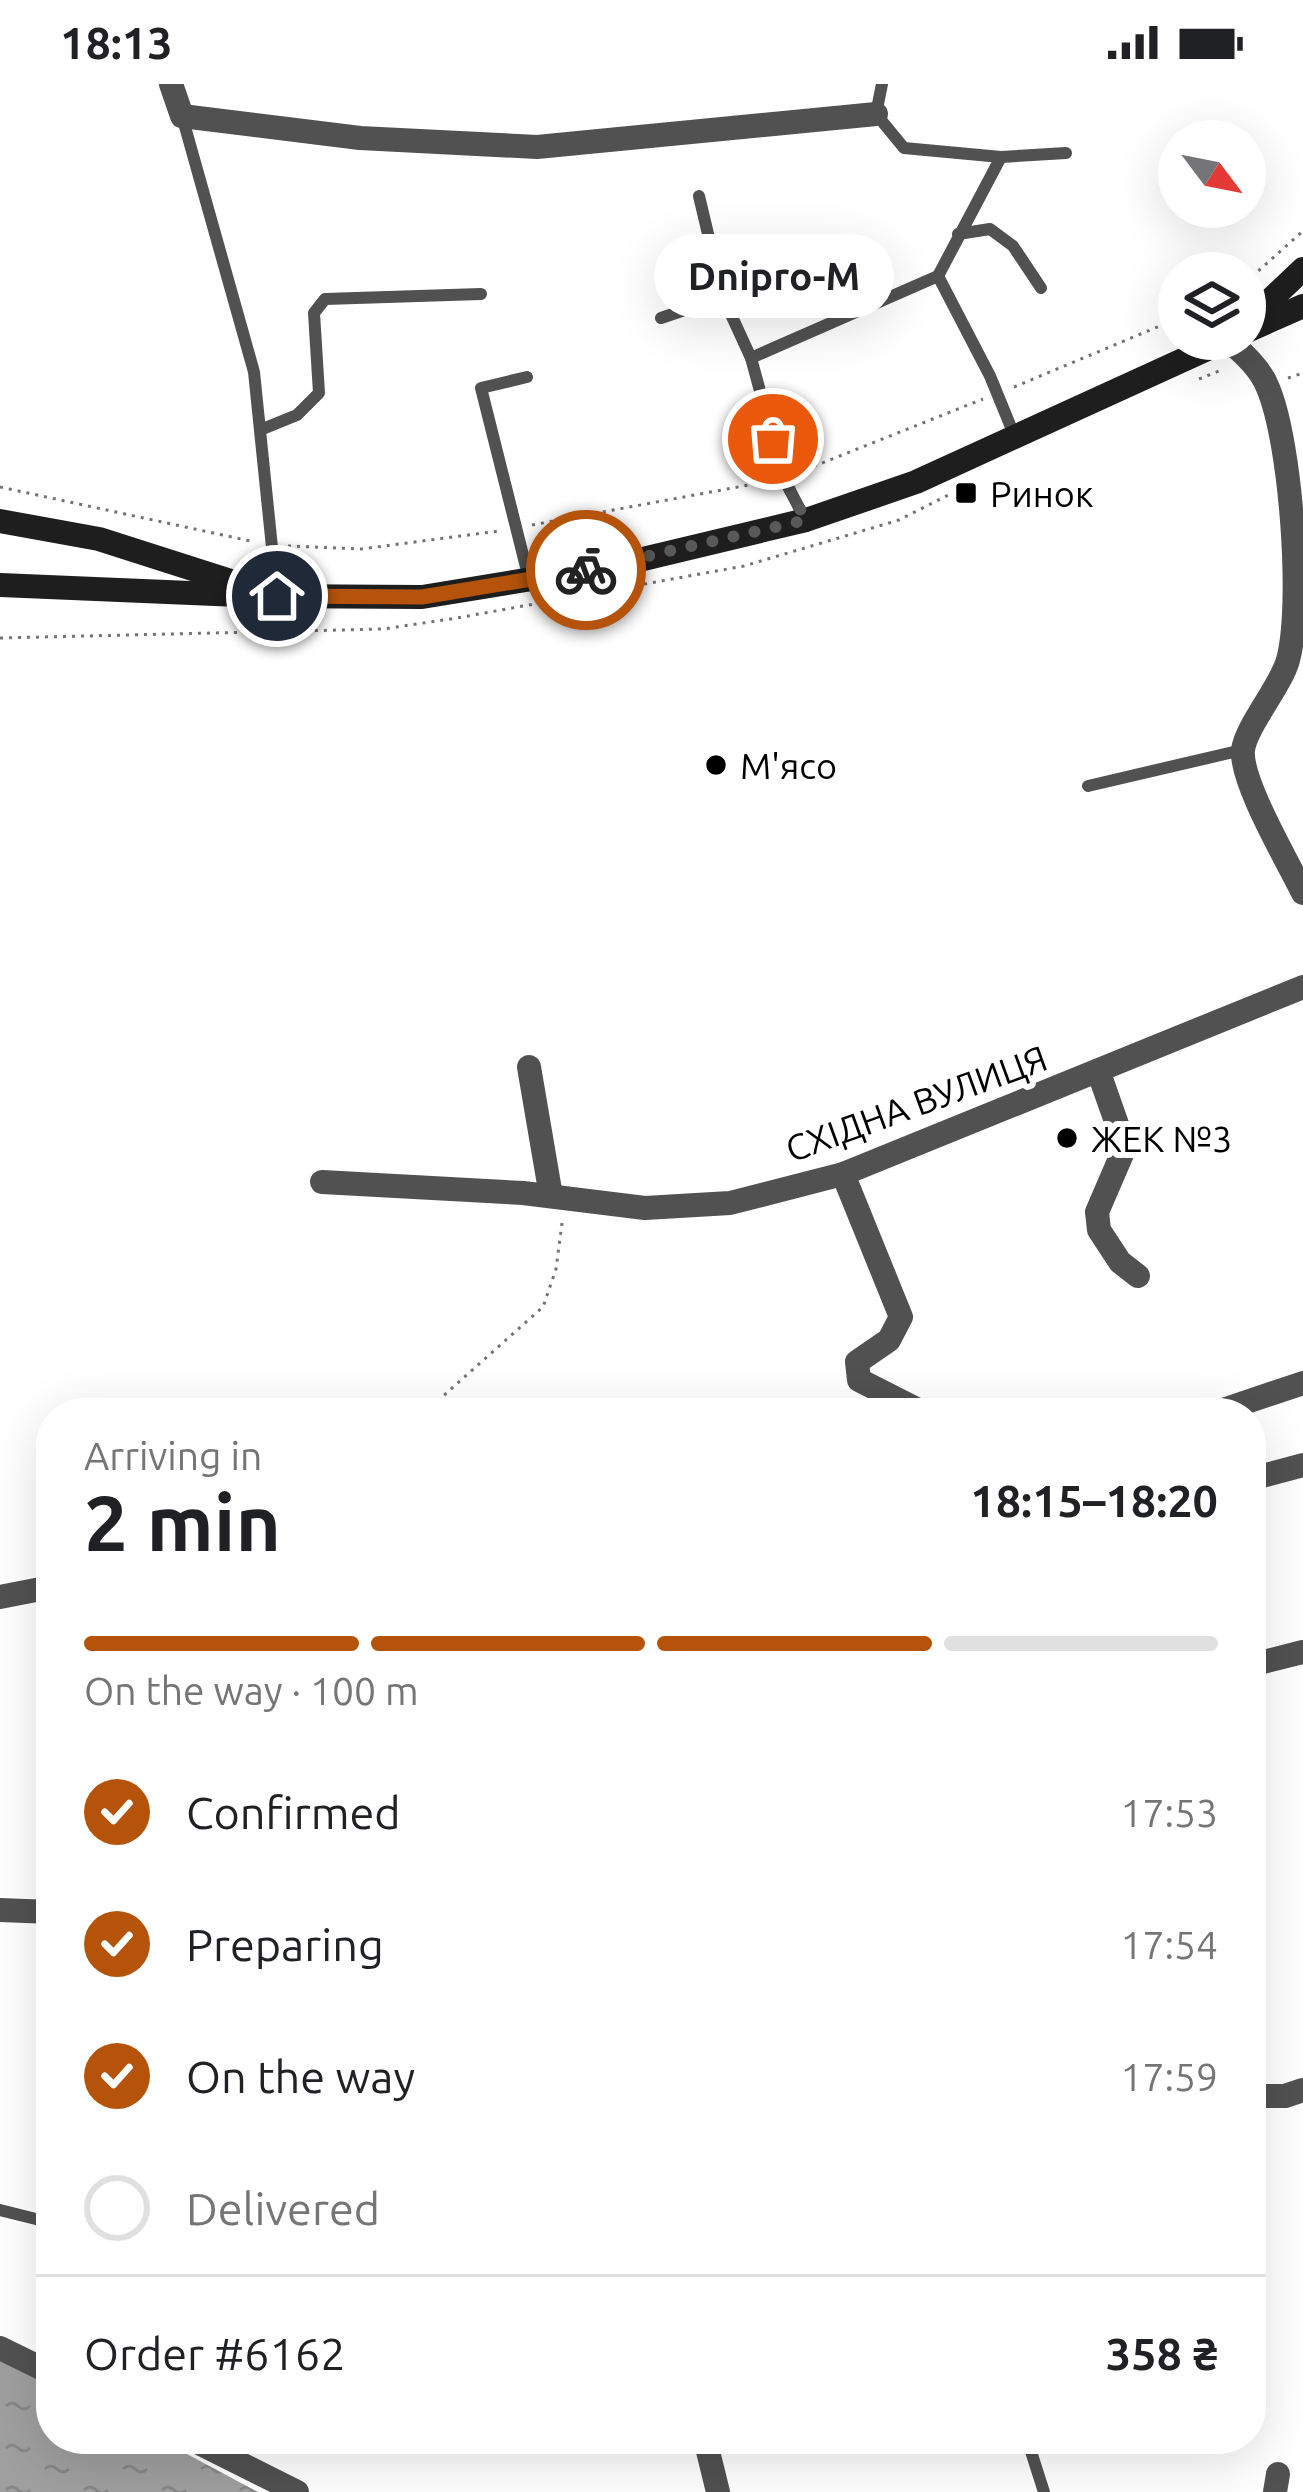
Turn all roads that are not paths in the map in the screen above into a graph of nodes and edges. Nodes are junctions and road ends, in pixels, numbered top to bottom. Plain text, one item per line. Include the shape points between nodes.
1 (170, 84) edge
2 (882, 84) edge
3 (876, 114) junction
4 (182, 116) junction
5 (1066, 153) dead end
6 (1001, 157) junction
7 (699, 196) dead end
8 (958, 234) junction
9 (1303, 269) edge
10 (938, 276) junction
11 (1041, 288) dead end
12 (481, 294) dead end
13 (723, 297) junction
14 (1303, 306) edge
15 (1266, 307) edge
16 (661, 319) dead end
17 (1266, 320) edge
18 (752, 358) junction
19 (1184, 360) edge
20 (1249, 360) edge
21 (527, 377) dead end
22 (260, 430) junction
23 (1016, 438) junction
24 (1294, 440) edge
25 (806, 520) junction
26 (0, 521) edge
27 (529, 580) junction
28 (0, 585) edge
29 (277, 596) junction
30 (1244, 749) junction
31 (1088, 786) dead end
32 (1303, 892) edge
33 (1303, 987) edge
34 (529, 1067) dead end
35 (1100, 1073) junction
36 (843, 1174) junction
37 (322, 1182) dead end
38 (558, 1197) junction
39 (1138, 1276) dead end
40 (1303, 1383) edge
41 (894, 1398) edge
42 (1258, 1398) edge
43 (1303, 1465) edge
44 (1266, 1474) edge
45 (36, 1590) edge
46 (0, 1597) edge
47 (1303, 1652) edge
48 (1266, 1661) edge
49 (0, 1910) edge
50 (36, 1911) edge
51 (1303, 2090) edge
52 (1266, 2096) edge
53 (0, 2210) edge
54 (36, 2219) edge
55 (0, 2348) edge
56 (36, 2366) edge
57 (221, 2454) edge
58 (709, 2454) edge
59 (1033, 2454) edge
60 (297, 2492) edge
61 (718, 2492) edge
62 (1044, 2492) edge

1 - 4 street
2 - 3 lane
3 - 4 street via 537,147 360,138
3 - 6 lane via 904,148
4 - 22 lane via 254,372
5 - 6 lane
6 - 8 lane
7 - 13 lane
8 - 10 lane
8 - 11 lane via 990,229 1013,246
9 - 15 main road
10 - 18 lane
10 - 23 lane
12 - 22 lane via 325,299 314,313 319,393 297,415
13 - 16 lane
13 - 18 lane
14 - 17 main road
18 - 25 lane via 784,479
19 - 23 main road
20 - 24 street
21 - 27 lane via 482,388
22 - 29 lane
23 - 25 main road
24 - 30 street via 1288,660
25 - 27 main road
26 - 29 main road via 99,538
27 - 29 main road via 422,597
28 - 29 main road
30 - 31 lane
30 - 32 street via 1251,787
33 - 35 street, СХІДНА ВУЛИЦЯ
34 - 38 street
35 - 36 street, СХІДНА ВУЛИЦЯ
35 - 39 street via 1125,1147 1097,1212 1099,1230
36 - 38 street, СХІДНА ВУЛИЦЯ via 699,1208
36 - 41 street via 901,1317 889,1340 857,1362 859,1380
37 - 38 street, СХІДНА ВУЛИЦЯ
40 - 42 street
43 - 44 street
45 - 46 street
47 - 48 street
49 - 50 street
51 - 52 street
53 - 54 lane
55 - 56 street
57 - 60 street
58 - 61 street
59 - 62 lane

